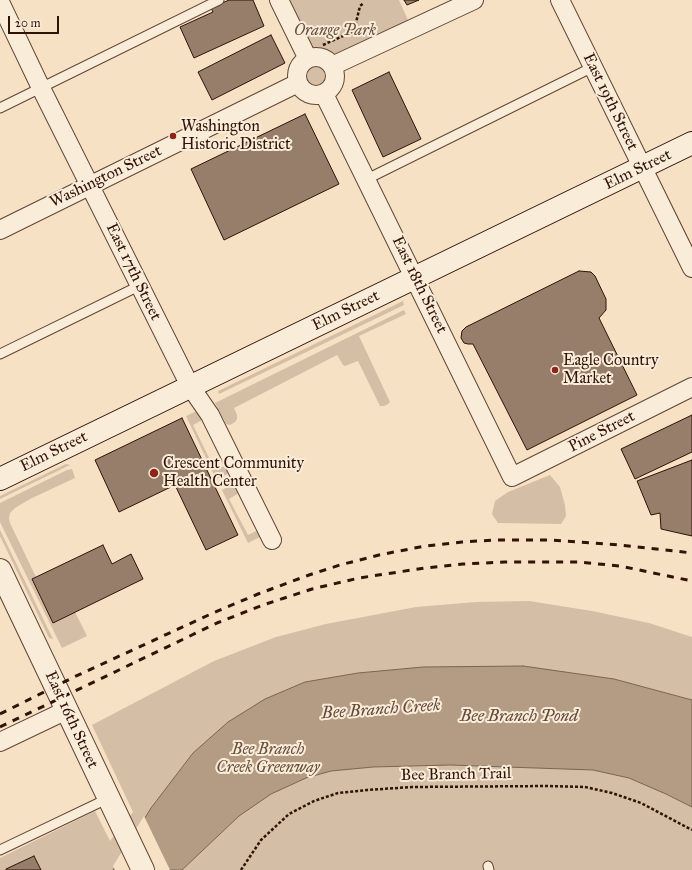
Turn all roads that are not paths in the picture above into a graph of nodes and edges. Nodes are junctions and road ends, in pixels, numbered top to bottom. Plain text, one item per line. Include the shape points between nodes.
1 (219, 0) edge
2 (279, 0) edge
3 (474, 0) edge
4 (560, 0) edge
5 (0, 2) edge
6 (308, 59) junction
7 (332, 66) junction
8 (593, 67) junction
9 (298, 83) junction
10 (41, 88) junction
11 (324, 94) junction
12 (0, 108) edge
13 (692, 143) edge
14 (643, 167) junction
15 (367, 179) junction
16 (90, 185) junction
17 (0, 230) edge
18 (692, 268) edge
19 (415, 277) junction
20 (139, 286) junction
21 (0, 354) edge
22 (190, 386) junction
23 (692, 386) edge
24 (512, 477) joint
25 (0, 478) edge
26 (272, 540) dead end
27 (0, 570) edge
28 (66, 710) junction
29 (0, 742) edge
30 (108, 798) junction
31 (0, 850) edge
32 (143, 870) edge

1 - 10 lane
2 - 6 street
3 - 7 street
4 - 8 street, East 19th Street
5 - 10 street, East 17th Street
6 - 7 street via 321,58
6 - 9 street via 298,69
7 - 11 street via 334,82
8 - 14 street, East 19th Street
8 - 15 lane
9 - 11 street via 302,90 309,94
9 - 16 street, Washington Street
10 - 12 lane
10 - 16 street, East 17th Street
11 - 15 street, East 18th Street
13 - 14 main road, Elm Street
14 - 18 street, East 19th Street
14 - 19 main road, Elm Street
15 - 19 street, East 18th Street
16 - 17 street, Washington Street
16 - 20 street, East 17th Street
19 - 22 main road, Elm Street
19 - 24 street, East 18th Street
20 - 21 lane
20 - 22 street, East 17th Street
22 - 25 main road, Elm Street
22 - 26 street, East 17th Street via 216,426
23 - 24 street, Pine Street
27 - 28 main road, East 16th Street
28 - 29 street
28 - 30 main road, East 16th Street
30 - 31 lane
30 - 32 main road, East 16th Street

